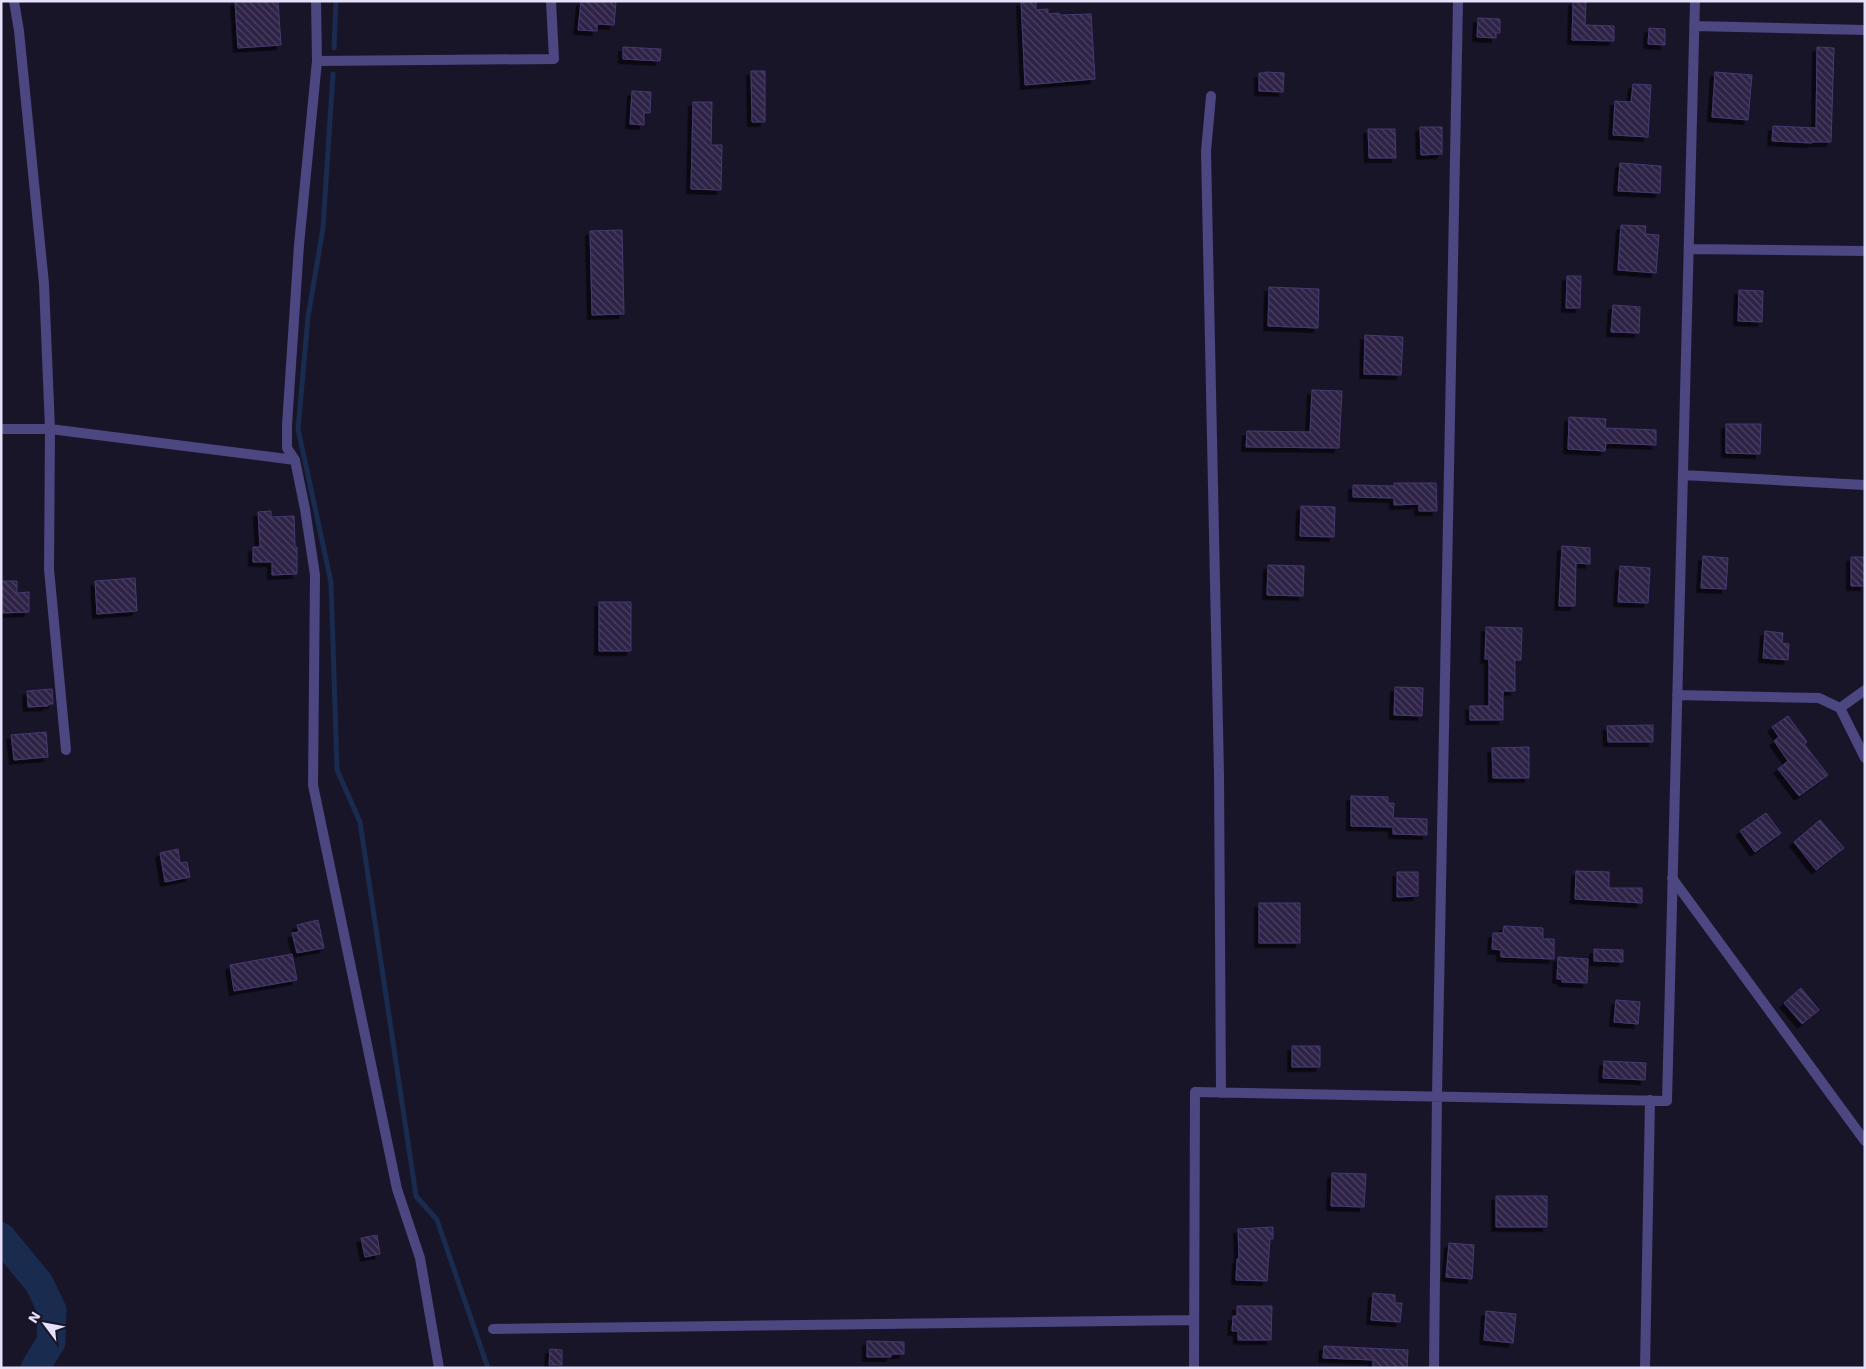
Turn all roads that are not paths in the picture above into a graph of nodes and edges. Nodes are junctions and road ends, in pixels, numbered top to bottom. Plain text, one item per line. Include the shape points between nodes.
1 (14, 1) edge
2 (316, 1) edge
3 (551, 1) edge
4 (1458, 1) edge
5 (1695, 1) edge
6 (1694, 26) junction
7 (1865, 30) edge
8 (318, 61) junction
9 (1210, 96) dead end
10 (1688, 249) junction
11 (1865, 251) edge
12 (1, 429) edge
13 (50, 429) junction
14 (295, 460) junction
15 (1683, 475) junction
16 (1865, 485) edge
17 (1865, 690) edge
18 (1677, 695) junction
19 (1840, 708) junction
20 (66, 750) dead end
21 (1865, 758) edge
22 (1672, 878) junction
23 (1221, 1093) junction
24 (1437, 1096) junction
25 (1650, 1100) junction
26 (1865, 1141) edge
27 (1194, 1320) junction
28 (493, 1329) dead end
29 (439, 1368) edge
30 (1194, 1368) edge
31 (1434, 1368) edge
32 (1644, 1368) edge

1 - 13 street via 44,284
2 - 8 street
3 - 8 street via 554,59
4 - 24 street
5 - 6 street
6 - 7 street
6 - 10 street
8 - 14 street via 299,245 287,425 287,448
9 - 23 street via 1206,151 1220,774
10 - 11 street
10 - 15 street
12 - 13 street
13 - 14 street
13 - 20 street via 49,569
14 - 29 street via 315,575 313,785 397,1190 420,1258
15 - 16 street
15 - 18 street
17 - 19 street
18 - 19 street via 1820,698
18 - 22 street
19 - 21 street
22 - 25 street via 1667,1101
22 - 26 street
23 - 24 street
23 - 27 street via 1195,1092
24 - 25 street
24 - 31 street
25 - 32 street
27 - 28 street
27 - 30 street

